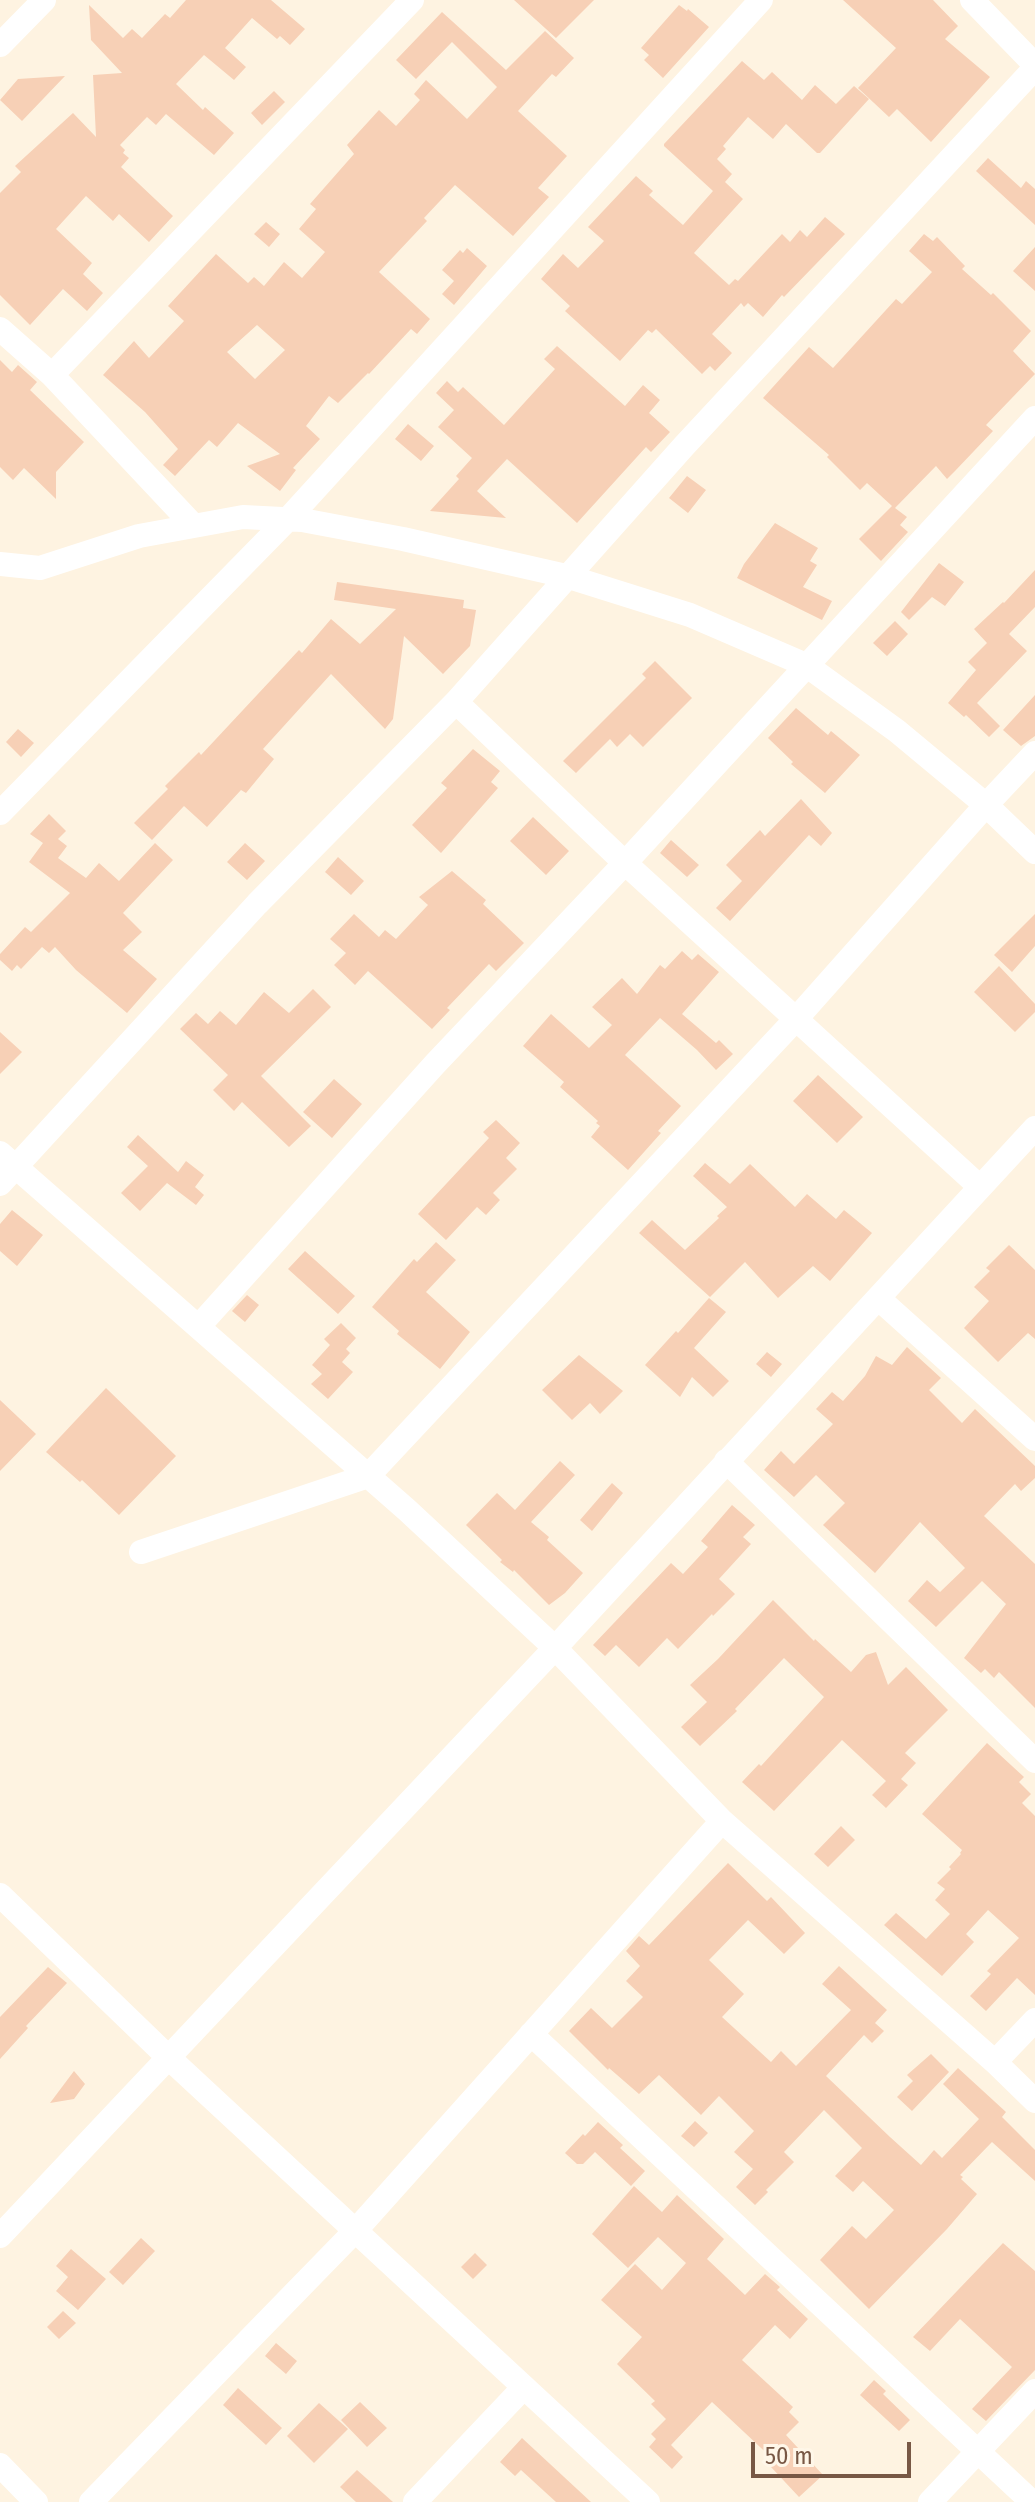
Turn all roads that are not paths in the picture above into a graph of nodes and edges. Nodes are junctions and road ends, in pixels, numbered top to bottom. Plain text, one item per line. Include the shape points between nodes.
1 (44, 0) edge
2 (412, 0) edge
3 (761, 0) edge
4 (972, 0) edge
5 (0, 45) edge
6 (1035, 66) edge
7 (0, 329) edge
8 (52, 375) junction
9 (1035, 418) edge
10 (288, 519) junction
11 (192, 524) junction
12 (0, 564) edge
13 (566, 576) junction
14 (806, 665) junction
15 (456, 702) junction
16 (1035, 753) edge
17 (4, 799) edge
18 (986, 805) junction
19 (1035, 852) edge
20 (625, 863) junction
21 (796, 1019) junction
22 (1035, 1128) edge
23 (5, 1168) edge
24 (980, 1187) junction
25 (878, 1298) junction
26 (199, 1326) junction
27 (1035, 1439) edge
28 (726, 1461) junction
29 (368, 1476) junction
30 (141, 1552) dead end
31 (555, 1648) junction
32 (1035, 1761) edge
33 (722, 1821) junction
34 (0, 1895) edge
35 (1035, 2020) edge
36 (531, 2034) junction
37 (169, 2058) junction
38 (995, 2062) junction
39 (1035, 2101) edge
40 (356, 2230) junction
41 (0, 2236) edge
42 (524, 2387) junction
43 (1035, 2391) edge
44 (977, 2452) junction
45 (0, 2465) edge
46 (643, 2500) edge
47 (36, 2502) edge
48 (91, 2502) edge
49 (415, 2502) edge
50 (930, 2502) edge
51 (1032, 2502) edge

1 - 5 street
2 - 8 street
3 - 10 street
4 - 6 street
6 - 13 street
7 - 8 street
8 - 11 street
9 - 14 street
10 - 11 street via 243,517
10 - 13 street
10 - 17 street
11 - 12 street via 40,568
13 - 14 street via 690,615
13 - 15 street
14 - 18 street
14 - 20 street
15 - 20 street
15 - 23 street
16 - 18 street
18 - 19 street
18 - 21 street
20 - 21 street
20 - 26 street
21 - 24 street
21 - 29 street
22 - 24 street
23 - 26 street
24 - 25 street
25 - 27 street
25 - 28 street
26 - 29 street
28 - 31 street
28 - 32 street
29 - 30 street
29 - 31 street
31 - 33 street
31 - 37 street
33 - 36 street
33 - 38 street
34 - 37 street
35 - 38 street
36 - 40 street
36 - 44 street
37 - 40 street
37 - 41 street
38 - 39 street
40 - 42 street
40 - 48 street
42 - 46 street
42 - 49 street
43 - 44 street
44 - 50 street
44 - 51 street
45 - 47 street

